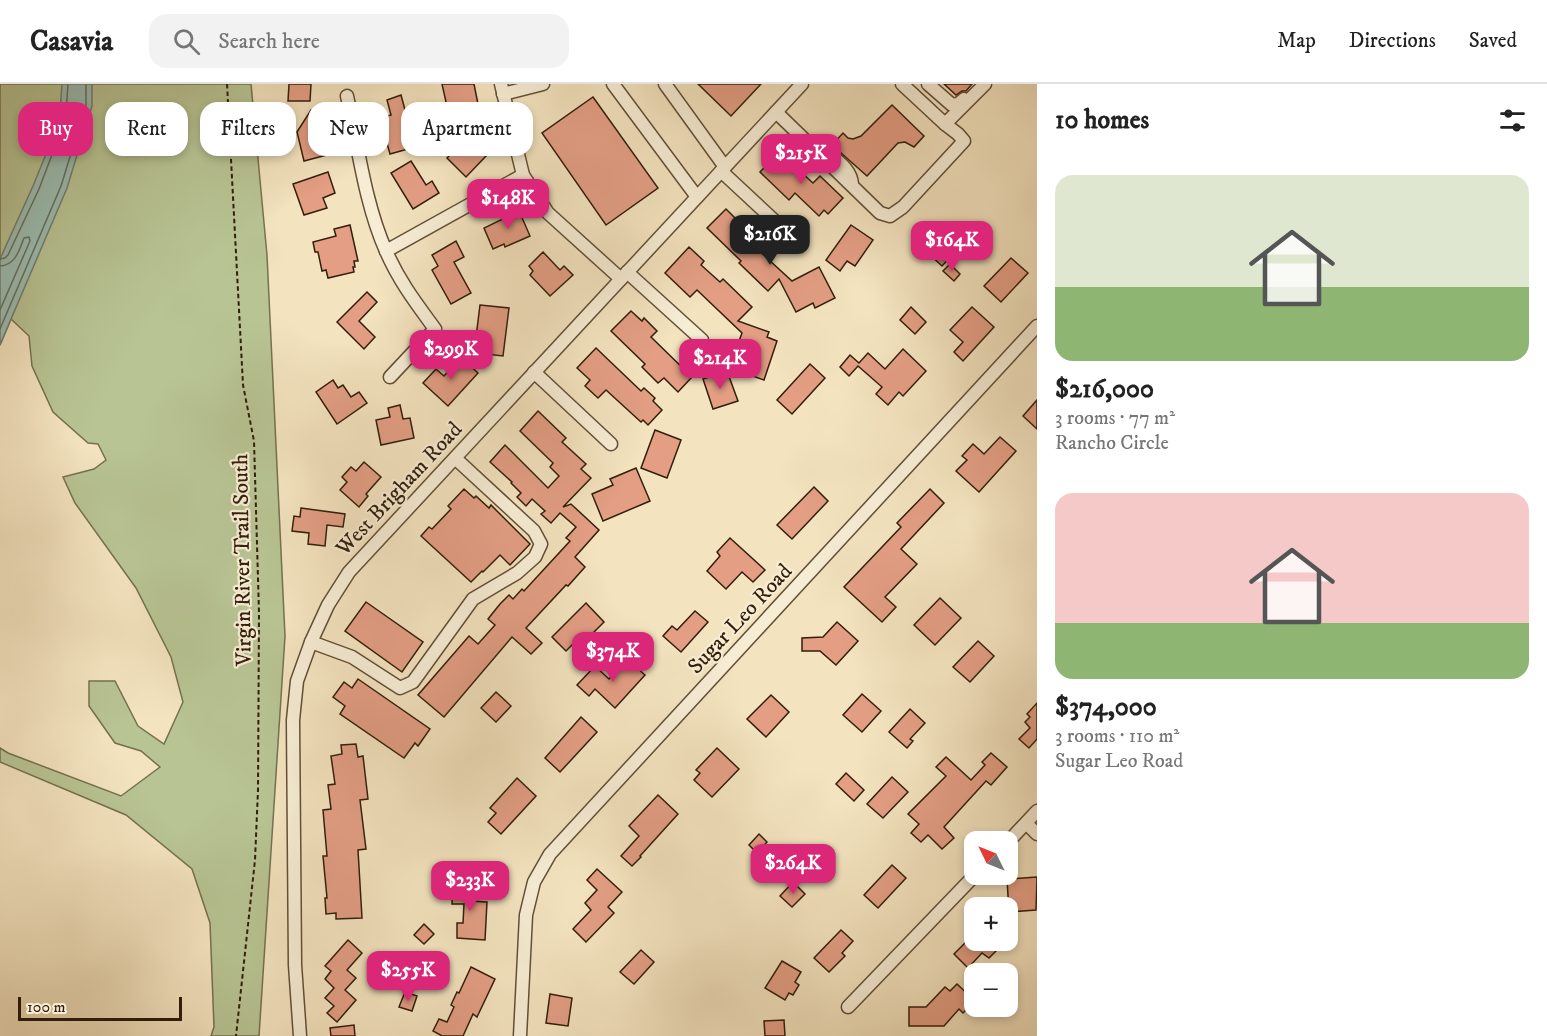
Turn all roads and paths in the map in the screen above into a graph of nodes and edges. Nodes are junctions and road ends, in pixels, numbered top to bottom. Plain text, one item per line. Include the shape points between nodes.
1 (227, 84) edge
2 (543, 84) edge
3 (613, 84) edge
4 (665, 84) edge
5 (802, 84) edge
6 (902, 84) edge
7 (928, 84) edge
8 (977, 84) edge
9 (985, 84) edge
10 (502, 89) edge
11 (347, 96) dead end
12 (776, 112) junction
13 (945, 124) junction
14 (723, 169) junction
15 (523, 175) junction
16 (697, 197) junction
17 (794, 239) dead end
18 (386, 251) junction
19 (624, 275) junction
20 (1037, 326) edge
21 (702, 340) dead end
22 (534, 372) junction
23 (390, 377) dead end
24 (611, 444) dead end
25 (455, 458) junction
26 (311, 642) junction
27 (1037, 811) edge
28 (1026, 823) junction
29 (1018, 831) edge
30 (1037, 834) edge
31 (965, 885) edge
32 (848, 1007) dead end
33 (236, 1036) edge
34 (300, 1036) edge
35 (520, 1036) edge

1 - 33 path, Virgin River Trail South via 243,385 254,441 259,613 255,860
2 - 10 street
3 - 16 street
4 - 14 street
5 - 12 street, West Brigham Road
6 - 13 street
7 - 8 street via 952,105 958,104
9 - 13 street
10 - 15 street
11 - 18 street via 372,214
12 - 13 street via 880,213 890,216 964,141
12 - 14 street, West Brigham Road
14 - 16 street, West Brigham Road
14 - 17 street
15 - 18 street
15 - 19 street via 548,213
16 - 19 street, West Brigham Road
18 - 23 street via 409,295 435,329
19 - 21 street
19 - 22 street, West Brigham Road
20 - 35 street, Sugar Leo Road via 550,854 534,882 526,915
22 - 24 street
22 - 25 street, West Brigham Road
25 - 26 street, West Brigham Road via 349,572
25 - 26 street via 534,531 541,544 535,557 518,573 473,599 413,682 400,688 352,657
26 - 34 street, West Brigham Road via 297,681 293,720 295,965
27 - 28 street
28 - 29 street
28 - 30 street
31 - 32 street

